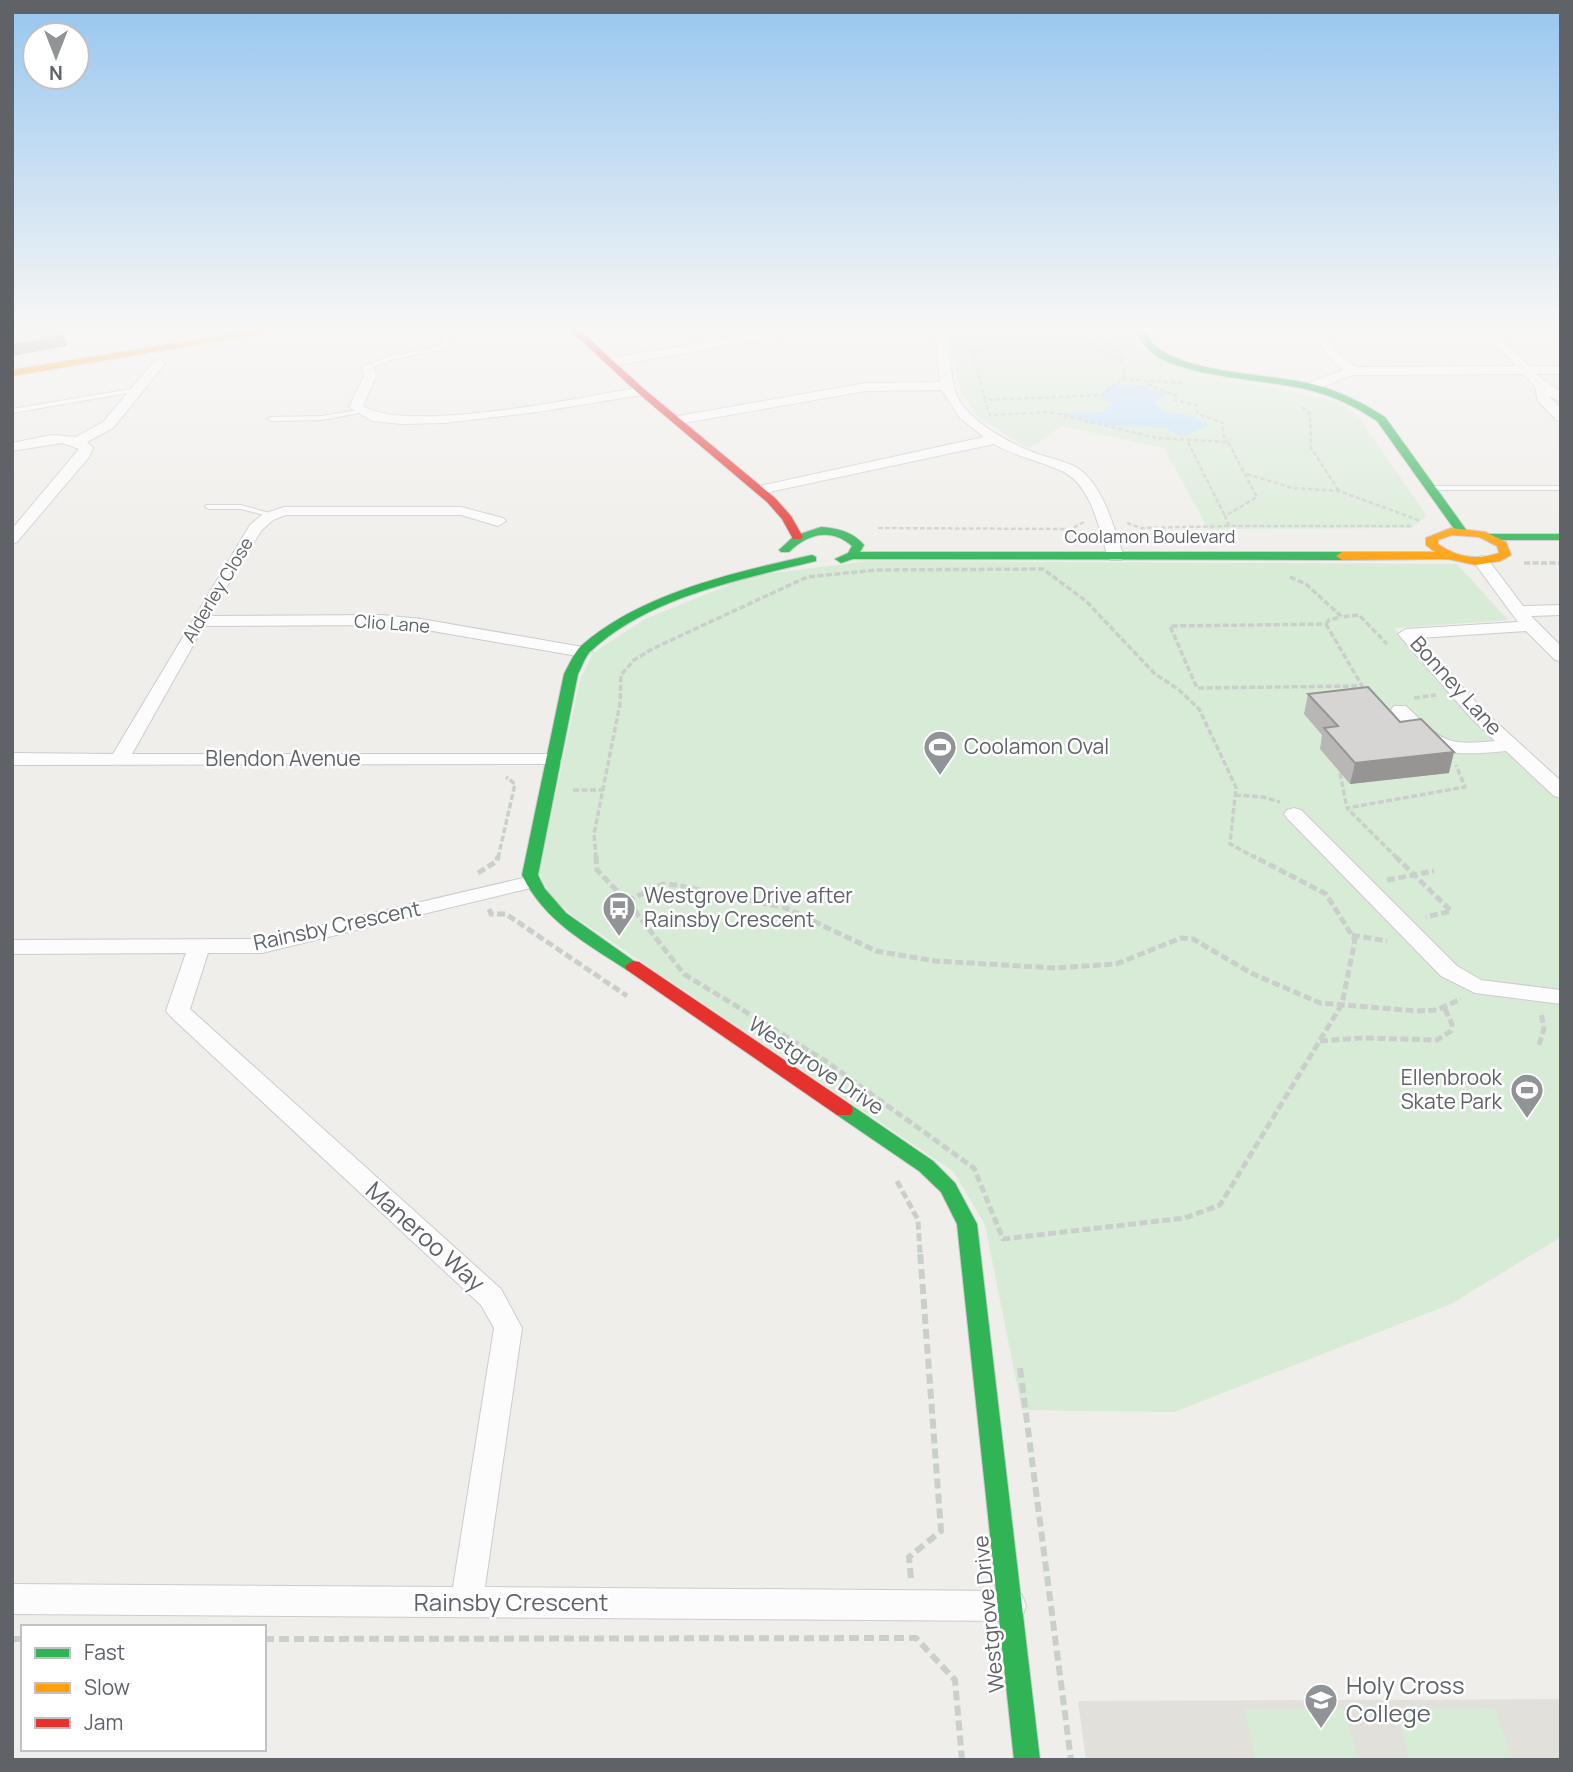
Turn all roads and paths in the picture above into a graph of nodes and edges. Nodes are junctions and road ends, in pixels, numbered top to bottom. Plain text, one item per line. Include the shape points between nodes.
1 (120, 411) edge
2 (526, 411) edge
3 (666, 411) edge
4 (731, 411) edge
5 (960, 411) edge
6 (989, 411) edge
7 (1197, 411) edge
8 (1306, 411) edge
9 (1368, 411) edge
10 (358, 412) joint
11 (271, 419) dead end
12 (678, 420) junction
13 (996, 439) junction
14 (79, 441) junction
15 (1188, 442) junction
16 (1228, 442) junction
17 (12, 447) edge
18 (1247, 474) junction
19 (1431, 488) junction
20 (1561, 488) edge
21 (1339, 491) junction
22 (765, 495) junction
23 (209, 507) dead end
24 (272, 515) junction
25 (1225, 516) junction
26 (1101, 519) junction
27 (498, 521) dead end
28 (1229, 526) junction
29 (827, 531) junction
30 (1461, 531) junction
31 (874, 532) joint
32 (849, 536) junction
33 (1490, 537) junction
34 (1561, 537) edge
35 (12, 539) edge
36 (794, 542) junction
37 (852, 555) junction
38 (1448, 556) junction
39 (1116, 557) junction
40 (812, 559) junction
41 (1481, 561) junction
42 (743, 574) junction
43 (1280, 574) dead end
44 (1561, 610) edge
45 (1519, 611) junction
46 (1342, 617) junction
47 (198, 621) junction
48 (1326, 623) junction
49 (1530, 626) junction
50 (583, 652) junction
51 (1425, 655) junction
52 (1561, 656) edge
53 (1198, 688) junction
54 (1185, 695) junction
55 (1400, 710) dead end
56 (1510, 745) junction
57 (1449, 746) junction
58 (12, 759) edge
59 (119, 759) junction
60 (554, 760) junction
61 (497, 770) dead end
62 (1340, 773) dead end
63 (1561, 792) edge
64 (1235, 795) junction
65 (1347, 808) junction
66 (1294, 814) joint
67 (532, 881) junction
68 (482, 893) junction
69 (627, 901) junction
70 (1423, 924) dead end
71 (1352, 935) junction
72 (1391, 943) dead end
73 (199, 946) junction
74 (12, 947) edge
75 (1475, 986) junction
76 (1553, 996) edge
77 (632, 999) dead end
78 (1342, 1004) junction
79 (1444, 1007) junction
80 (1320, 1041) junction
81 (1539, 1045) dead end
82 (896, 1178) dead end
83 (1003, 1239) junction
84 (1004, 1252) dead end
85 (1019, 1362) dead end
86 (12, 1599) edge
87 (467, 1602) junction
88 (914, 1606) junction
89 (1010, 1606) junction
90 (916, 1638) junction
91 (266, 1639) edge
92 (962, 1760) edge
93 (1027, 1760) edge
94 (1071, 1760) edge

1 - 14 street via 108,425
2 - 10 street via 489,417 387,419
3 - 12 street
4 - 12 street
5 - 13 street
6 - 15 path via 990,415 1049,412
7 - 16 path via 1223,423
8 - 21 path via 1310,414 1311,448
9 - 19 street via 1381,419
10 - 11 lane
12 - 22 street
13 - 22 street
13 - 26 street via 1022,454 1071,469 1082,479
14 - 17 street
14 - 35 street via 86,448 84,454
15 - 16 path
15 - 25 path
16 - 18 path
18 - 21 path via 1292,488
18 - 25 path via 1257,497
19 - 20 lane
19 - 30 street
21 - 28 path via 1426,522 1421,526
22 - 29 street
22 - 36 street via 787,518
23 - 24 lane via 241,507
24 - 27 street via 284,511 461,510
24 - 47 street, Alderley Close via 255,528
25 - 28 path
26 - 28 path via 1142,528
26 - 31 path via 1071,529
26 - 39 street
29 - 32 street
29 - 36 street
30 - 33 street
30 - 38 street via 1424,538
31 - 32 street
32 - 37 street via 858,545
33 - 34 street
33 - 41 street via 1511,555
36 - 40 street via 794,552
36 - 42 street
37 - 39 street, Coolamon Boulevard
37 - 40 street, Coolamon Boulevard
38 - 39 street, Coolamon Boulevard
38 - 41 street, Coolamon Boulevard
40 - 42 street
41 - 45 street
42 - 50 street via 623,622
43 - 46 path via 1306,584
44 - 45 street
45 - 49 street
46 - 48 path
46 - 51 path via 1359,615 1400,657
47 - 50 street, Clio Lane via 382,620
47 - 59 street, Alderley Close
48 - 53 path via 1171,626
48 - 53 path via 1362,686
49 - 51 street, Bonney Lane via 1406,634
49 - 52 street
50 - 60 street via 571,674
51 - 56 street, Bonney Lane
53 - 54 path
54 - 64 path via 1199,709 1236,787
54 - 69 path via 1155,674 1086,601 1042,569 807,577 634,660 621,675 620,704 594,834 597,870
55 - 57 street via 1436,744
56 - 57 street
56 - 63 street, Bonney Lane
57 - 65 path via 1445,754 1452,757 1465,787
58 - 59 street, Blendon Avenue
59 - 60 street, Blendon Avenue
60 - 67 street
61 - 68 path via 516,784 497,861 474,876
62 - 65 path
64 - 66 path via 1271,799
64 - 71 path via 1230,844 1326,894
65 - 70 path via 1451,911 1424,917
66 - 75 street via 1449,971
67 - 68 street, Rainsby Crescent
67 - 89 street, Westgrove Drive via 537,894 557,914 926,1166 948,1188 967,1224
68 - 73 street, Rainsby Crescent via 262,946
68 - 77 path via 491,914 506,914
69 - 78 path via 663,884 676,885 786,908 876,951 993,967 1116,964 1181,938 1193,939 1251,974 1320,1003
69 - 83 path via 684,974 824,1060 974,1168
71 - 72 path
71 - 78 path via 1355,940
73 - 74 street, Rainsby Crescent
73 - 87 street, Maneroo Way via 178,1011 491,1297 508,1328
75 - 76 street
75 - 79 path
76 - 81 path via 1547,1004 1534,1004 1543,1021
78 - 79 path via 1394,1011
78 - 80 path
79 - 80 path via 1451,1031 1437,1040
80 - 83 path via 1220,1205 1185,1218
82 - 88 path via 918,1220 941,1531 909,1557
83 - 84 path
85 - 94 path
86 - 87 street, Rainsby Crescent
87 - 88 street, Rainsby Crescent
88 - 89 street, Rainsby Crescent
88 - 90 path
89 - 93 street, Westgrove Drive
90 - 91 path
90 - 92 path via 955,1680

